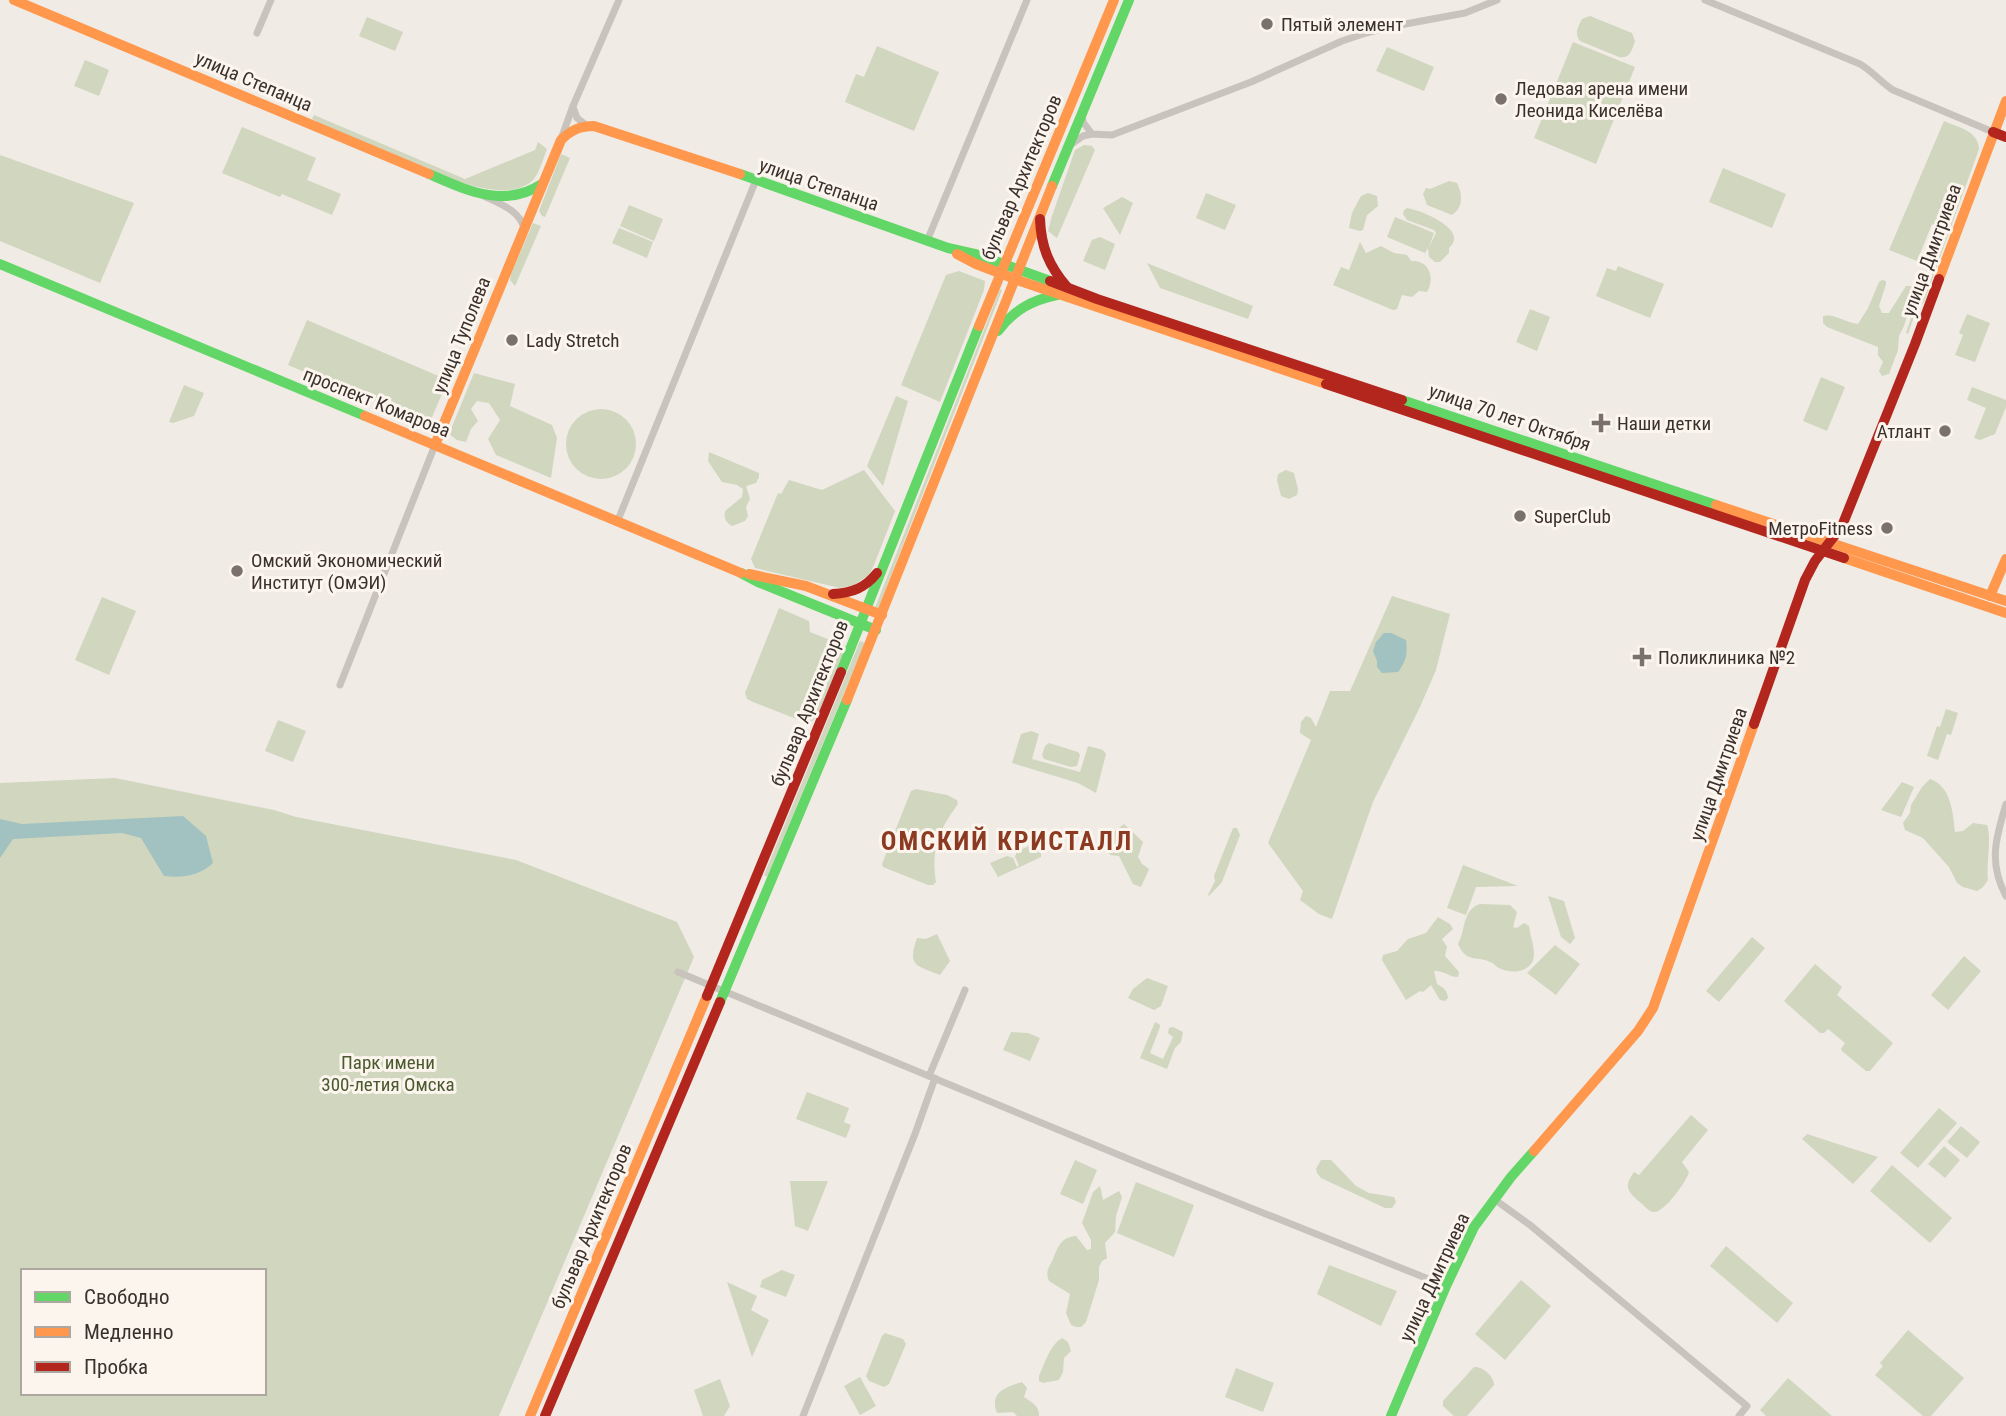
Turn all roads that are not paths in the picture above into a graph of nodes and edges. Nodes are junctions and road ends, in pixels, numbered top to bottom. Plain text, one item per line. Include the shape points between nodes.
1 (15, 0) edge
2 (271, 0) edge
3 (619, 0) edge
4 (1027, 0) edge
5 (1114, 0) edge
6 (1129, 0) edge
7 (1497, 0) edge
8 (1706, 0) edge
9 (257, 33) dead end
10 (2006, 102) edge
11 (573, 106) junction
12 (1082, 114) junction
13 (586, 125) junction
14 (1993, 132) junction
15 (1093, 134) junction
16 (2006, 137) edge
17 (561, 140) junction
18 (1068, 147) junction
19 (756, 180) junction
20 (542, 184) junction
21 (480, 194) junction
22 (1040, 214) junction
23 (524, 228) junction
24 (927, 241) junction
25 (0, 264) edge
26 (1002, 269) junction
27 (1015, 274) junction
28 (1068, 288) junction
29 (1059, 295) junction
30 (988, 346) junction
31 (435, 444) junction
32 (618, 520) junction
33 (1827, 547) junction
34 (2006, 559) edge
35 (885, 561) junction
36 (741, 573) junction
37 (829, 594) junction
38 (1990, 596) junction
39 (2006, 601) edge
40 (866, 609) junction
41 (2006, 612) edge
42 (882, 615) junction
43 (860, 624) junction
44 (876, 630) junction
45 (340, 685) dead end
46 (2006, 804) edge
47 (2006, 896) edge
48 (678, 972) dead end
49 (717, 988) junction
50 (965, 990) dead end
51 (932, 1077) junction
52 (1494, 1199) junction
53 (1446, 1286) junction
54 (530, 1416) edge
55 (545, 1416) edge
56 (803, 1416) edge
57 (1391, 1416) edge
58 (1739, 1416) edge

1 - 21 main road, улица Степанца
2 - 9 street
3 - 11 street, улица Туполева
4 - 24 street
5 - 26 main road, бульвар Архитекторов
6 - 12 main road, бульвар Архитекторов
7 - 15 street via 1465,13 1366,33 1142,124 1112,135
8 - 14 street via 1860,64 1893,90
10 - 14 main road, улица Дмитриева
11 - 13 street via 576,118
11 - 17 street, улица Туполева
12 - 15 street
12 - 18 main road, бульвар Архитекторов
13 - 17 main road
13 - 19 main road, улица Степанца
14 - 16 main road
14 - 33 main road, улица Дмитриева via 1915,344 1842,526
15 - 18 street
17 - 20 main road, улица Туполева
18 - 22 main road, бульвар Архитекторов
19 - 24 main road, улица Степанца
19 - 32 street
20 - 21 main road, улица Степанца via 517,197
20 - 23 main road, улица Туполева
21 - 23 street, улица Степанца via 515,213
22 - 27 main road, бульвар Архитекторов
22 - 28 main road via 1044,252
23 - 31 main road, улица Туполева
24 - 26 main road, улица Степанца via 979,255
25 - 31 main road, проспект Комарова
26 - 27 main road, улица 70 лет Октября
26 - 35 main road, бульвар Архитекторов
27 - 28 main road, улица 70 лет Октября
27 - 29 main road, улица 70 лет Октября
27 - 30 main road, бульвар Архитекторов
28 - 33 main road, улица 70 лет Октября
29 - 30 main road via 1030,301 1012,313
29 - 33 main road, улица 70 лет Октября
30 - 42 main road, бульвар Архитекторов
31 - 32 main road, проспект Комарова
31 - 45 street, улица Туполева
32 - 36 main road, проспект Комарова
33 - 38 main road, улица 70 лет Октября
33 - 41 main road, улица 70 лет Октября
33 - 52 main road, улица Дмитриева via 1805,580 1653,1008
34 - 38 main road
35 - 37 main road via 866,585 848,593
35 - 40 main road, бульвар Архитекторов
36 - 37 main road, проспект Комарова
36 - 43 main road, проспект Комарова
37 - 40 main road, проспект Комарова
38 - 39 main road, улица 70 лет Октября
40 - 42 main road, проспект Комарова
40 - 43 main road, бульвар Архитекторов
42 - 44 main road, бульвар Архитекторов
43 - 44 main road, проспект Комарова
43 - 49 main road, бульвар Архитекторов
44 - 49 main road, бульвар Архитекторов
46 - 47 street via 1994,857
48 - 49 street
49 - 51 street
49 - 54 main road, бульвар Архитекторов
49 - 55 main road, бульвар Архитекторов
50 - 51 street
51 - 53 street
51 - 56 street via 915,1134
52 - 53 main road, улица Дмитриева via 1474,1227
52 - 58 street via 1747,1406
53 - 57 main road, улица Дмитриева

